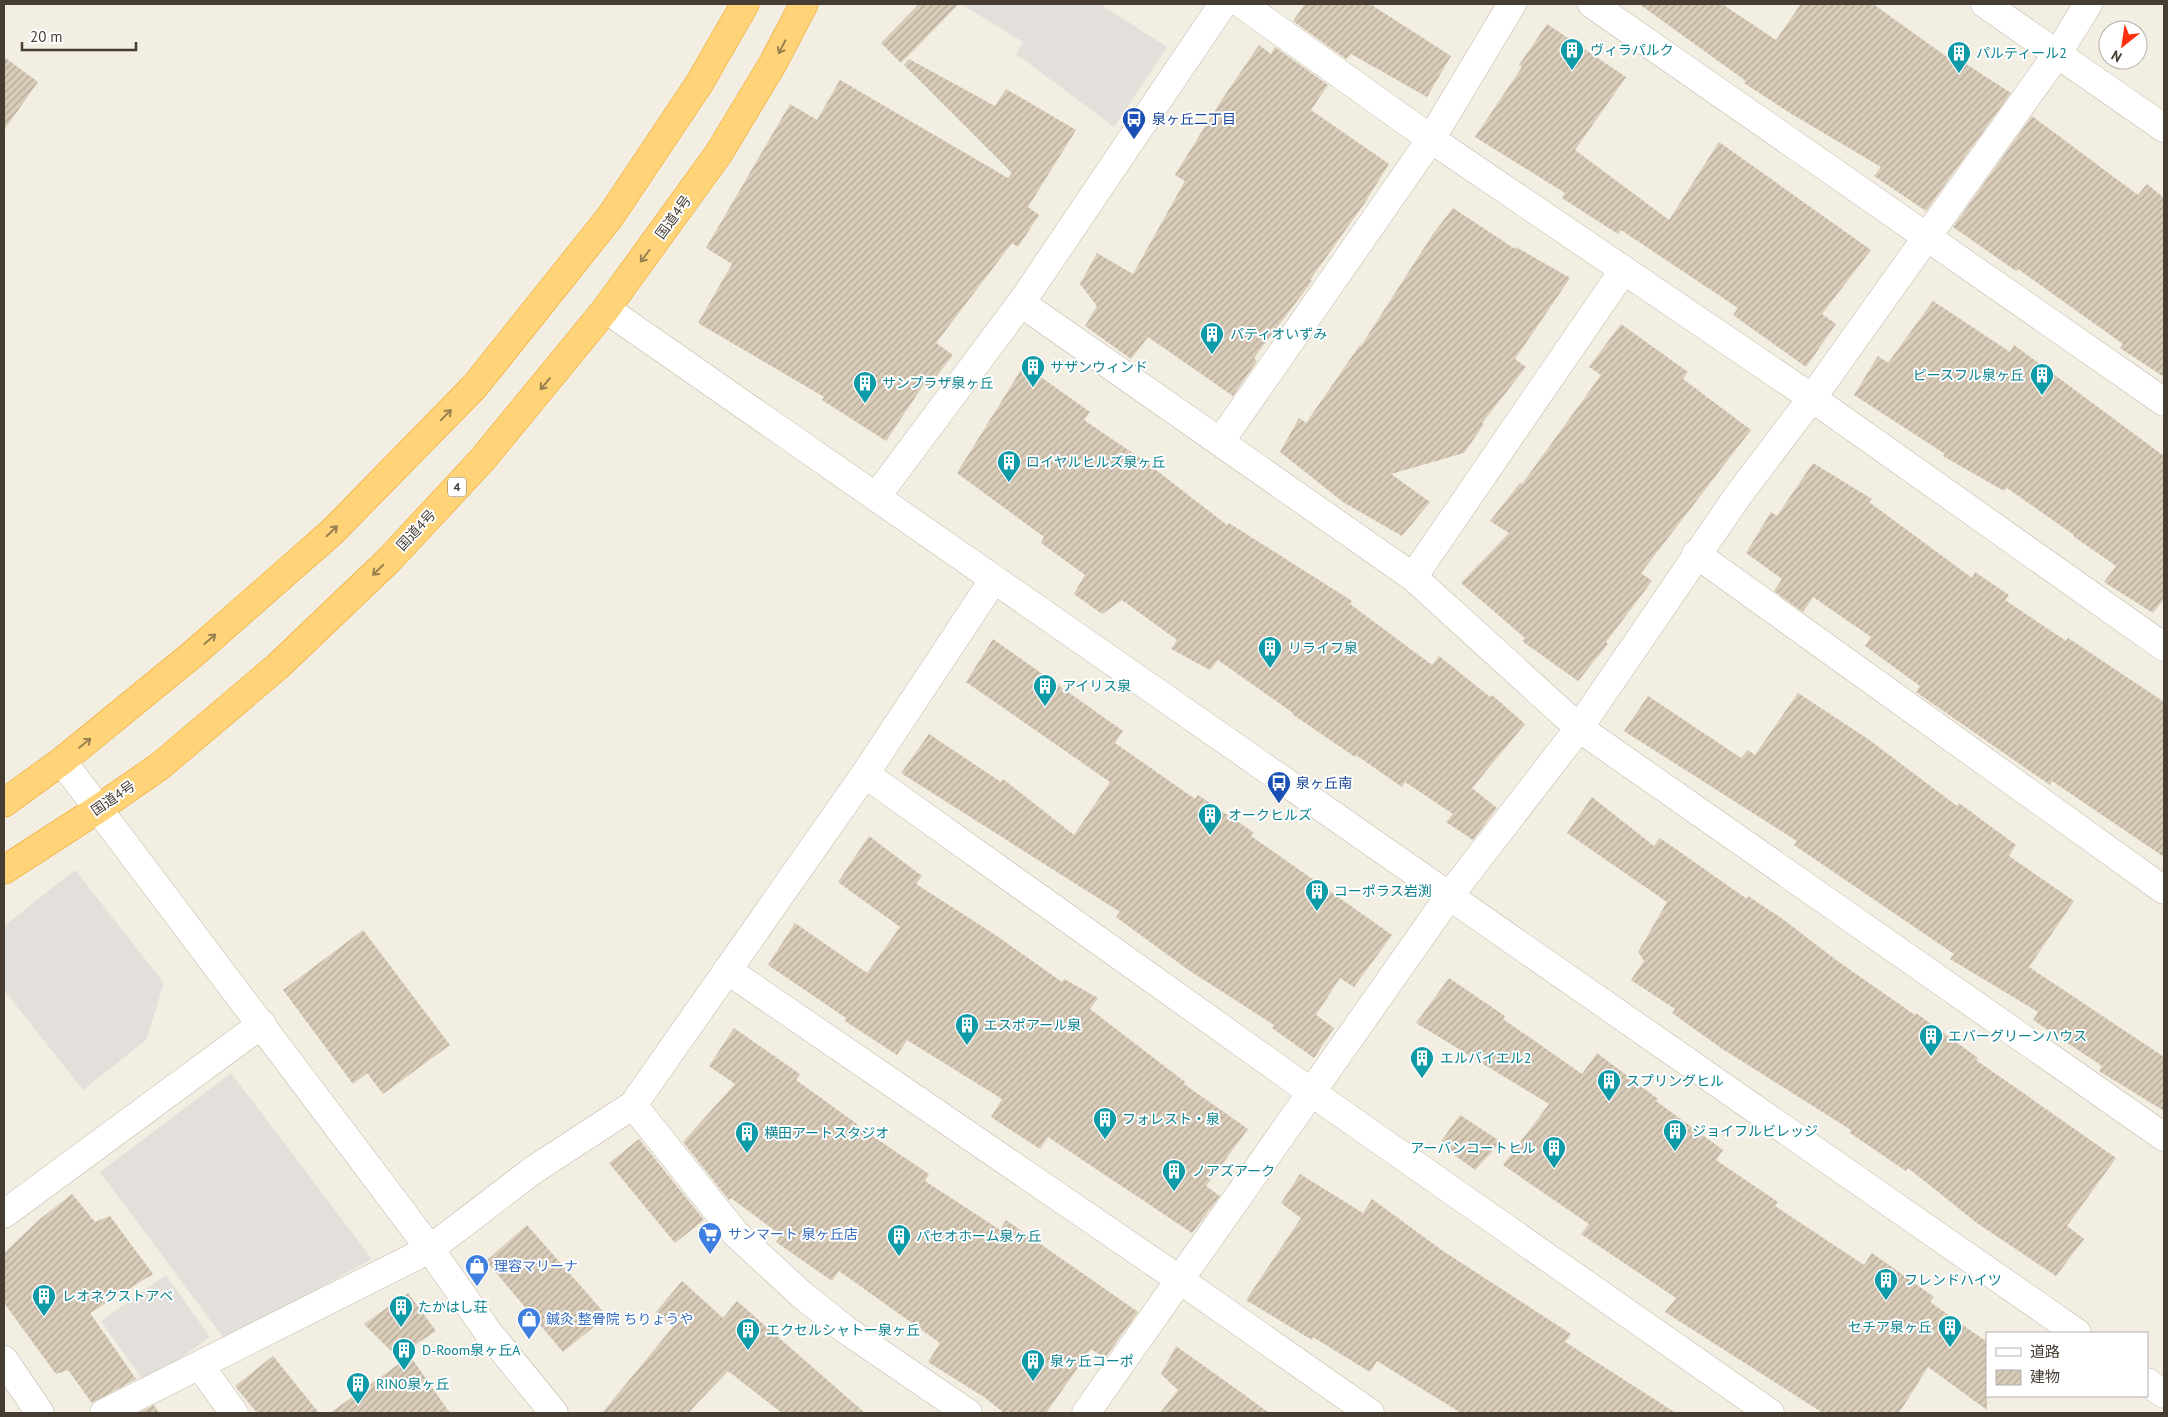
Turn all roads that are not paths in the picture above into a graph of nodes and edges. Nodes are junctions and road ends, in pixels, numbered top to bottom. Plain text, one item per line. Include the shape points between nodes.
1 (745, 4) edge
2 (804, 4) edge
3 (1223, 4) edge
4 (1242, 4) edge
5 (1512, 4) edge
6 (1592, 4) edge
7 (1985, 4) edge
8 (2088, 4) edge
9 (2058, 54) junction
10 (2164, 128) edge
11 (1431, 138) junction
12 (1927, 237) junction
13 (1623, 271) junction
14 (1021, 303) junction
15 (606, 309) junction
16 (1812, 398) junction
17 (2164, 402) edge
18 (1220, 442) junction
19 (876, 496) junction
20 (1696, 554) junction
21 (1413, 577) junction
22 (994, 579) junction
23 (2164, 647) edge
24 (1579, 728) junction
25 (62, 762) junction
26 (865, 774) junction
27 (4, 803) edge
28 (98, 809) junction
29 (4, 870) edge
30 (2164, 890) edge
31 (1450, 895) junction
32 (727, 970) junction
33 (262, 1024) junction
34 (1311, 1092) junction
35 (633, 1105) junction
36 (2164, 1137) edge
37 (4, 1214) edge
38 (430, 1248) junction
39 (1180, 1280) junction
40 (2076, 1332) edge
41 (4, 1360) edge
42 (200, 1366) junction
43 (2148, 1383) edge
44 (2164, 1394) edge
45 (40, 1413) edge
46 (104, 1413) edge
47 (234, 1413) edge
48 (554, 1413) edge
49 (968, 1413) edge
50 (1086, 1413) edge
51 (1370, 1413) edge
52 (1770, 1413) edge

25 -> 1 highway via 193,654 332,532 475,386 610,217 699,84
2 -> 15 highway, 国道4号 / 4 via 772,66 719,153
3 - 14 street
4 - 11 street
5 - 11 street
6 - 12 street
7 - 9 street
8 - 9 street
9 - 10 street
9 - 12 street
11 - 13 street
11 - 18 street
12 - 16 street
12 - 17 street
13 - 16 street
13 - 21 street
14 - 18 street
14 - 19 street
15 - 19 street
15 -> 28 highway, 国道4号 / 4 via 482,460 389,560 278,666 160,766
16 - 20 street
16 - 23 street
18 - 21 street
19 - 22 street
20 - 24 street
20 - 30 street
21 - 24 street
22 - 26 street
22 - 31 street
24 - 31 street
24 - 36 street
25 - 27 highway
25 - 28 street
26 - 32 street
26 - 34 street
28 - 29 highway, 国道4号 / 4
28 - 33 street
31 - 34 street
31 - 40 street
32 - 35 street
32 - 39 street
33 - 37 street
33 - 38 street
34 - 39 street
34 - 52 street
35 - 38 street via 532,1172
35 - 49 street via 735,1233 801,1294 846,1330
38 - 42 street
38 - 48 street via 488,1332
39 - 50 street
39 - 51 street
41 - 45 street
42 - 46 street
42 - 47 street
43 - 44 street

